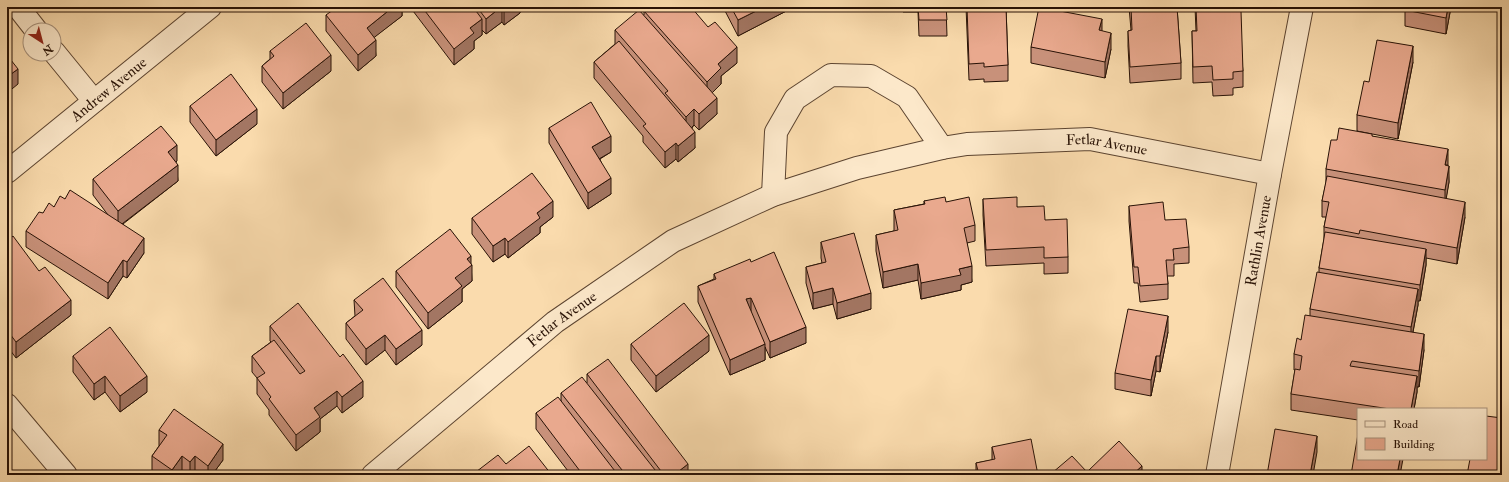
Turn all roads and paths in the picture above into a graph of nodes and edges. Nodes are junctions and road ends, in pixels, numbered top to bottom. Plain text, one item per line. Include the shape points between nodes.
1 (18, 7) edge
2 (210, 7) edge
3 (1302, 7) edge
4 (30, 22) edge
5 (62, 62) edge
6 (94, 101) junction
7 (942, 148) junction
8 (7, 172) edge
9 (1270, 174) junction
10 (773, 195) junction
11 (7, 405) edge
12 (66, 475) edge
13 (373, 475) edge
14 (1217, 475) edge

1 - 4 street
2 - 6 street, Andrew Avenue
3 - 9 street, Rathlin Avenue
5 - 6 street
6 - 8 street, Andrew Avenue
7 - 9 street, Fetlar Avenue via 967,144 1090,139
7 - 10 street, Fetlar Avenue via 857,168
7 - 10 street via 907,97 871,76 831,75 795,99 776,132
9 - 14 street, Rathlin Avenue
10 - 13 street, Fetlar Avenue via 673,242 555,322
11 - 12 street

